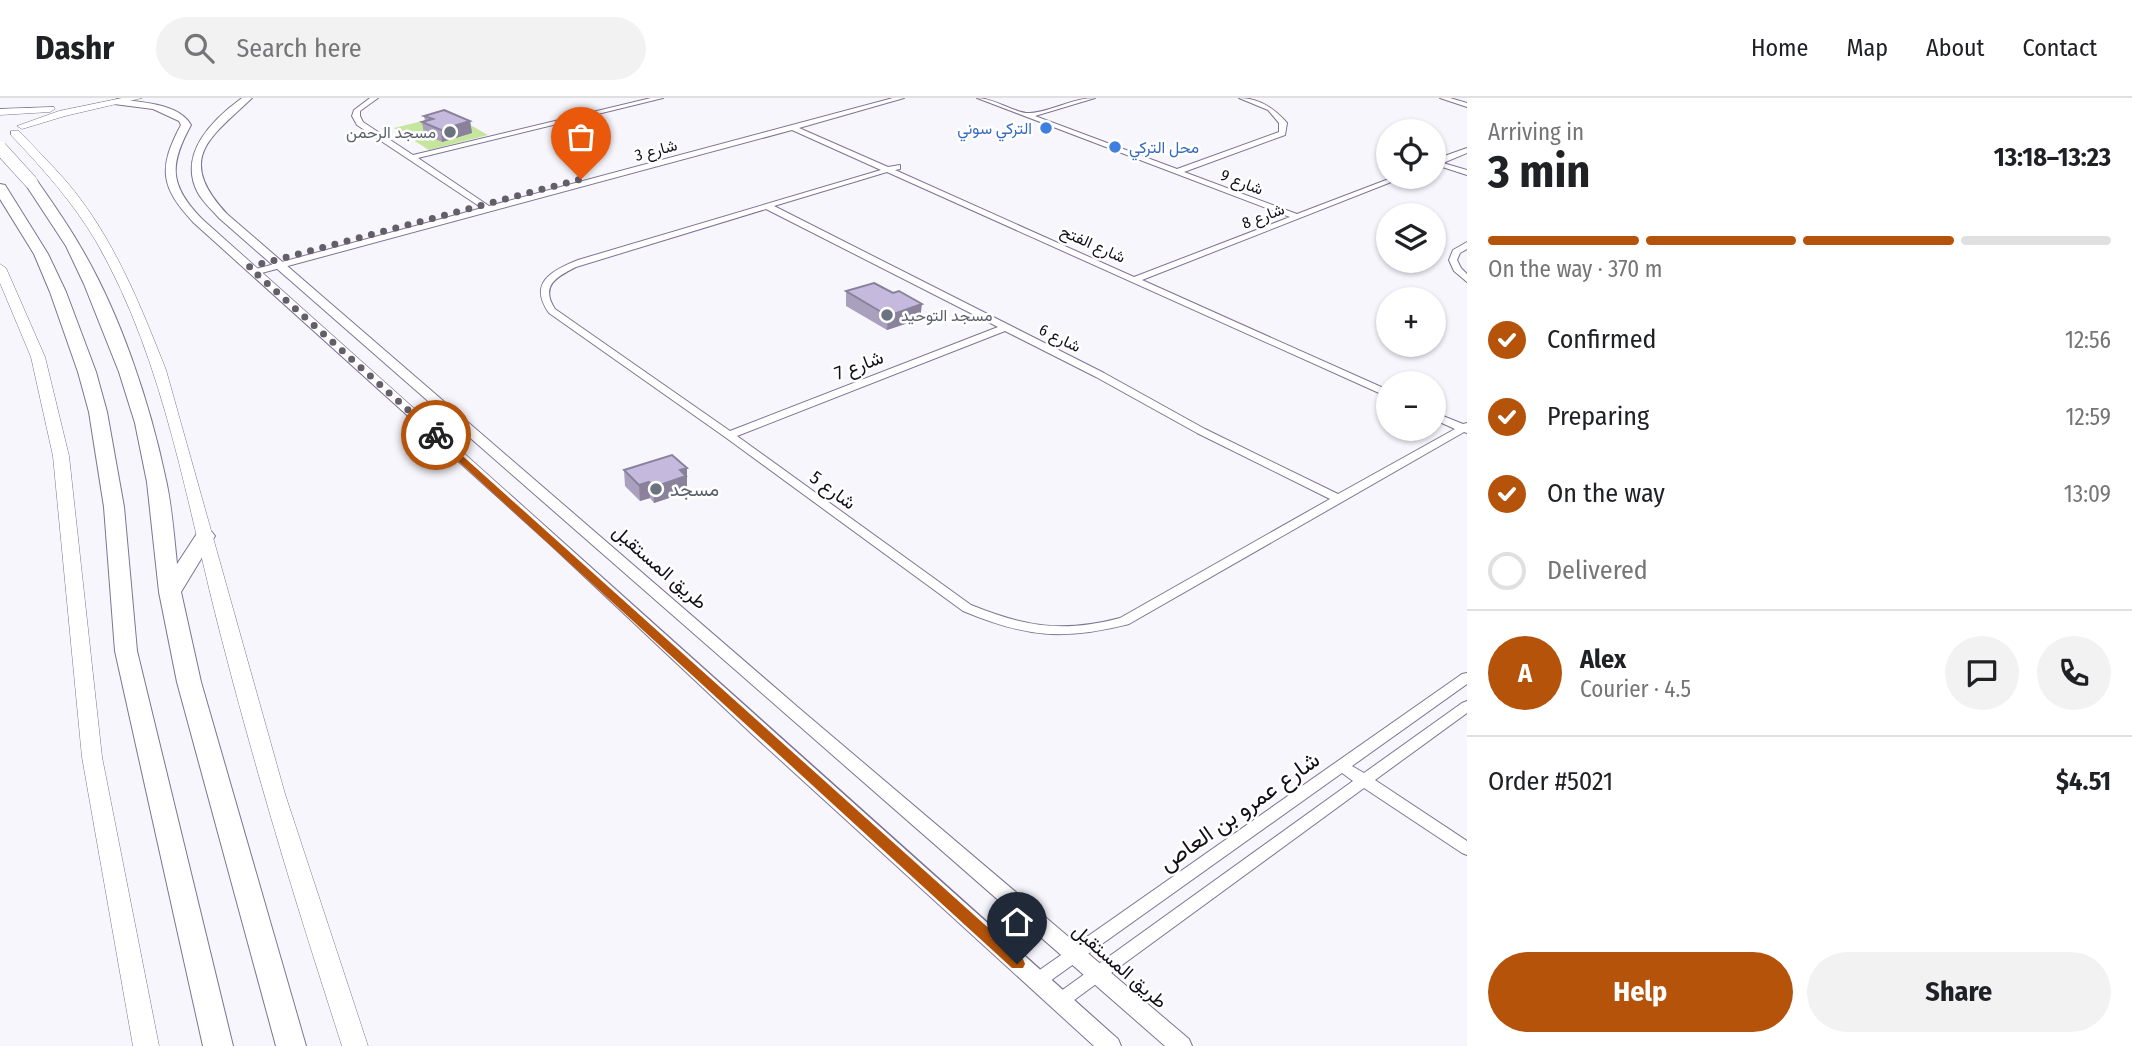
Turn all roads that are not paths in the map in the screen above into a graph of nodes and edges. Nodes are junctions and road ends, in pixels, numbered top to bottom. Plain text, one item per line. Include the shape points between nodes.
1 (137, 98) edge
2 (248, 98) edge
3 (375, 98) edge
4 (660, 98) edge
5 (884, 98) edge
6 (901, 98) edge
7 (980, 98) edge
8 (1092, 98) edge
9 (1242, 98) edge
10 (1443, 98) edge
11 (1457, 98) edge
12 (111, 100) edge
13 (1467, 103) edge
14 (62, 110) junction
15 (0, 112) edge
16 (1028, 116) junction
17 (793, 124) junction
18 (19, 130) junction
19 (0, 141) edge
20 (1467, 144) edge
21 (0, 148) edge
22 (1467, 150) edge
23 (0, 153) edge
24 (38, 154) junction
25 (1446, 155) edge
26 (1446, 157) edge
27 (410, 158) junction
28 (1446, 165) edge
29 (893, 168) junction
30 (1177, 172) junction
31 (1467, 173) edge
32 (1376, 180) edge
33 (1376, 186) edge
34 (0, 189) edge
35 (767, 206) junction
36 (485, 207) junction
37 (1288, 214) junction
38 (1297, 217) junction
39 (1467, 245) edge
40 (277, 263) junction
41 (0, 268) edge
42 (252, 270) junction
43 (1134, 276) junction
44 (1467, 279) edge
45 (1003, 328) junction
46 (1376, 381) edge
47 (1376, 388) edge
48 (1446, 414) edge
49 (1446, 420) edge
50 (1466, 427) edge
51 (729, 435) junction
52 (1339, 499) junction
53 (205, 536) junction
54 (170, 592) junction
55 (1467, 677) edge
56 (1467, 706) edge
57 (1342, 766) junction
58 (1364, 781) junction
59 (1467, 849) edge
60 (1074, 955) junction
61 (1097, 974) junction
62 (1037, 981) junction
63 (1060, 1001) junction
64 (146, 1046) edge
65 (218, 1046) edge
66 (291, 1046) edge
67 (355, 1046) edge
68 (1110, 1046) edge
69 (1181, 1046) edge

1 - 12 main road
2 - 40 street, طريق المستقبل via 228,112 205,139 196,164 197,177 201,190 223,216
3 - 27 street via 357,110 356,116
4 - 27 street
5 - 17 street, شارع 3
6 - 17 street, شارع 3
7 - 16 street, شارع 9
8 - 16 street
9 - 30 street via 1277,114 1283,123 1282,133
10 - 13 street
11 - 13 street
12 - 14 main road
12 - 42 street via 155,107 183,119 186,125 171,154 176,194 198,221
14 - 15 main road
14 - 18 main road
15 - 18 main road via 18,117
16 - 30 street, شارع 9
17 - 29 street, شارع الفتح
17 - 36 street, شارع 3
18 - 19 main road
18 - 24 main road
20 - 25 street
21 - 54 highway, bridge via 31,182 78,256 128,372 157,482
22 - 26 street
23 - 24 main road
24 - 53 main road via 92,227 145,328 167,390
27 - 36 street
28 - 31 street
29 - 35 street, شارع 5
29 - 43 street, شارع الفتح
30 - 37 street, شارع 9
32 - 37 street, شارع 8
33 - 38 street, شارع 8
34 - 65 highway via 41,254 58,292 98,412 114,507 128,664
35 - 45 street, شارع 6
35 - 51 street, شارع 5 via 581,262 553,276 543,294 552,311
36 - 40 street, شارع 3
37 - 38 street, شارع 9
37 - 43 street, شارع 8
38 - 43 street, شارع 8
39 - 44 street via 1453,260
40 - 42 street, شارع 3
40 - 60 street, طريق المستقبل
41 - 64 main road via 38,357 61,456 92,757
42 - 62 street
43 - 46 street, شارع الفتح
43 - 47 street, شارع الفتح
45 - 51 street, شارع 7
45 - 52 street, شارع 6
48 - 50 street
49 - 50 street
50 - 52 street, شارع 5
51 - 52 street, شارع 5 via 967,608 1003,624 1046,633 1089,631 1125,621
53 - 54 highway
53 - 67 main road via 320,948
54 - 66 highway via 189,682
55 - 57 street, شارع عمرو بن العاص
56 - 58 street
57 - 58 street
57 - 60 street, شارع عمرو بن العاص
58 - 59 street
58 - 61 street
60 - 61 street, طريق المستقبل
60 - 62 street, شارع عمرو بن العاص
61 - 63 street
61 - 69 street, طريق المستقبل
62 - 63 street
63 - 68 street

